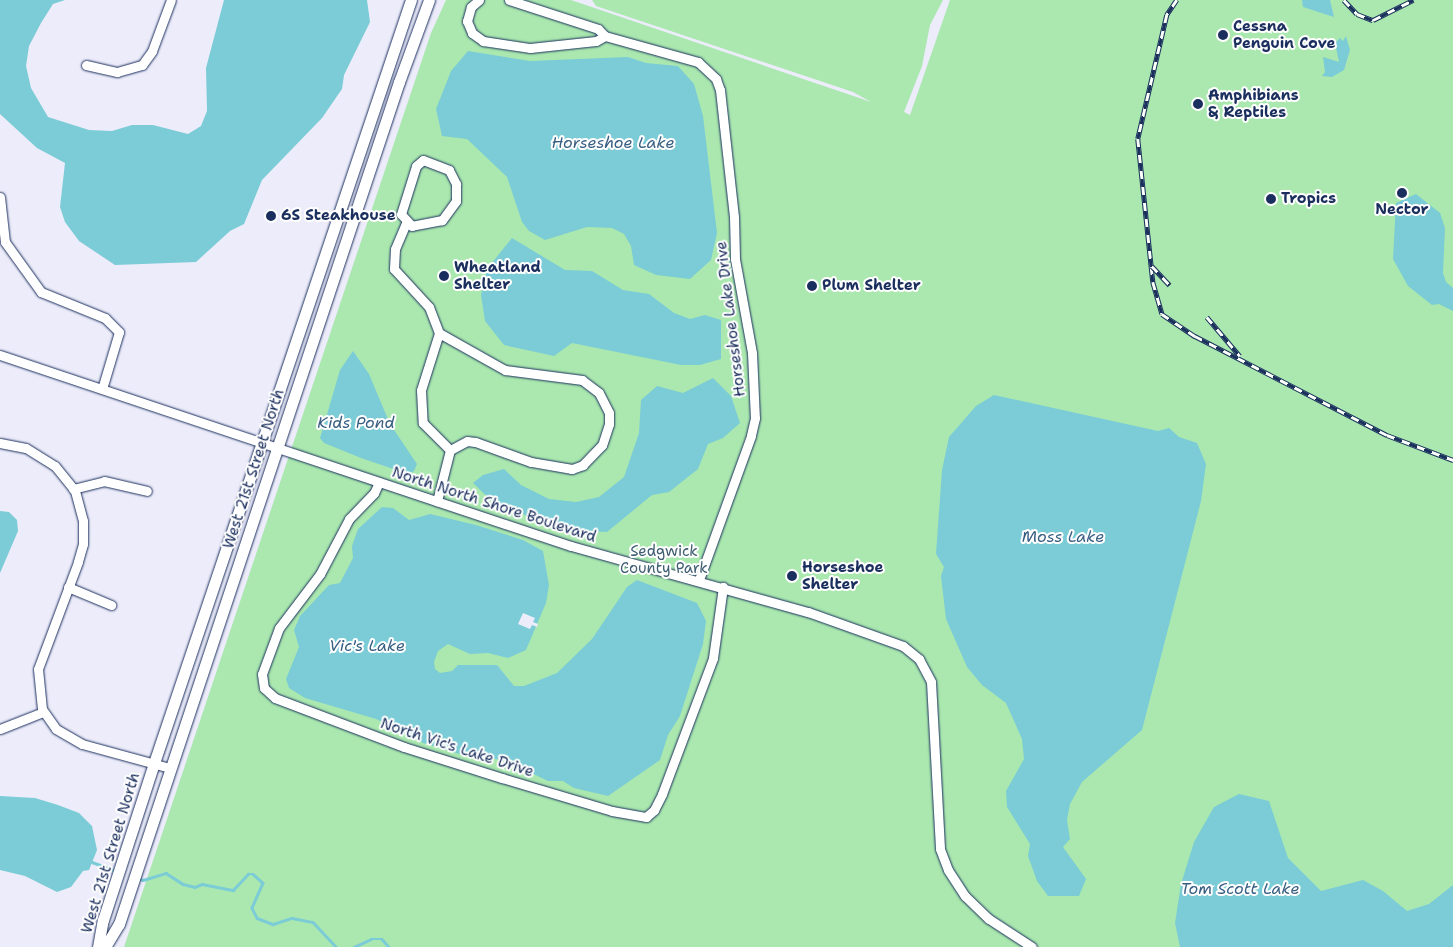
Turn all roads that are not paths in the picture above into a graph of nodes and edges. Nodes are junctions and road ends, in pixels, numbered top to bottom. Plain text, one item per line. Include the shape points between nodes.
1 (171, 0) edge
2 (411, 0) edge
3 (429, 0) edge
4 (479, 0) edge
5 (509, 0) edge
6 (605, 36) junction
7 (86, 65) dead end
8 (0, 197) edge
9 (406, 223) junction
10 (439, 333) junction
11 (0, 355) edge
12 (102, 389) junction
13 (261, 442) junction
14 (0, 443) edge
15 (277, 447) junction
16 (450, 450) junction
17 (379, 482) junction
18 (73, 489) junction
19 (147, 491) dead end
20 (437, 501) junction
21 (698, 580) junction
22 (68, 587) junction
23 (723, 587) junction
24 (111, 605) dead end
25 (43, 712) junction
26 (0, 729) edge
27 (154, 764) junction
28 (170, 768) junction
29 (98, 947) edge
30 (105, 947) edge
31 (1032, 947) edge

1 - 7 street via 152,51 142,65 117,72
2 - 13 main road, West 21st Street North
3 - 15 main road, West 21st Street North
4 - 6 street via 471,7 467,21 472,33 483,41 530,48 596,41
5 - 6 street, Horseshoe Lake Drive via 598,29
6 - 21 street, Horseshoe Lake Drive via 698,62 716,78 724,101 735,259 752,353 755,418
8 - 12 street via 4,242 40,292 105,318 119,332
9 - 9 street via 412,226 435,223 453,208 456,184 449,170 423,160 416,166 401,214
9 - 10 street via 396,248 394,268 429,308
10 - 16 street via 421,390 421,416
10 - 16 street via 505,370 582,380 599,393 609,413 602,445 589,461 572,469 531,462 475,442 467,441
11 - 12 street, North North Shore Boulevard
12 - 13 street, North North Shore Boulevard
13 - 15 street, North North Shore Boulevard
13 - 27 main road, West 21st Street North
14 - 18 street via 26,448 42,456 65,476
15 - 17 street, North North Shore Boulevard
15 - 28 main road, West 21st Street North
16 - 20 street
17 - 20 street, North North Shore Boulevard
17 - 23 street, North Vic's Lake Drive via 374,493 349,519 320,574 279,628 262,674 264,688 275,698 404,748 502,778 612,811 646,817 654,810 662,794 712,658
18 - 19 street via 104,481
18 - 22 street via 84,532 78,562
20 - 21 street, North North Shore Boulevard via 571,546
21 - 23 street, North North Shore Boulevard
22 - 24 street
22 - 25 street via 38,669 37,684
23 - 31 street, North North Shore Boulevard via 896,643 919,659 932,690 943,860 955,884 970,902 1006,932
25 - 26 street
25 - 27 street via 56,729 82,744
27 - 28 street
27 - 29 main road, West 21st Street North
28 - 30 main road, West 21st Street North via 119,924

